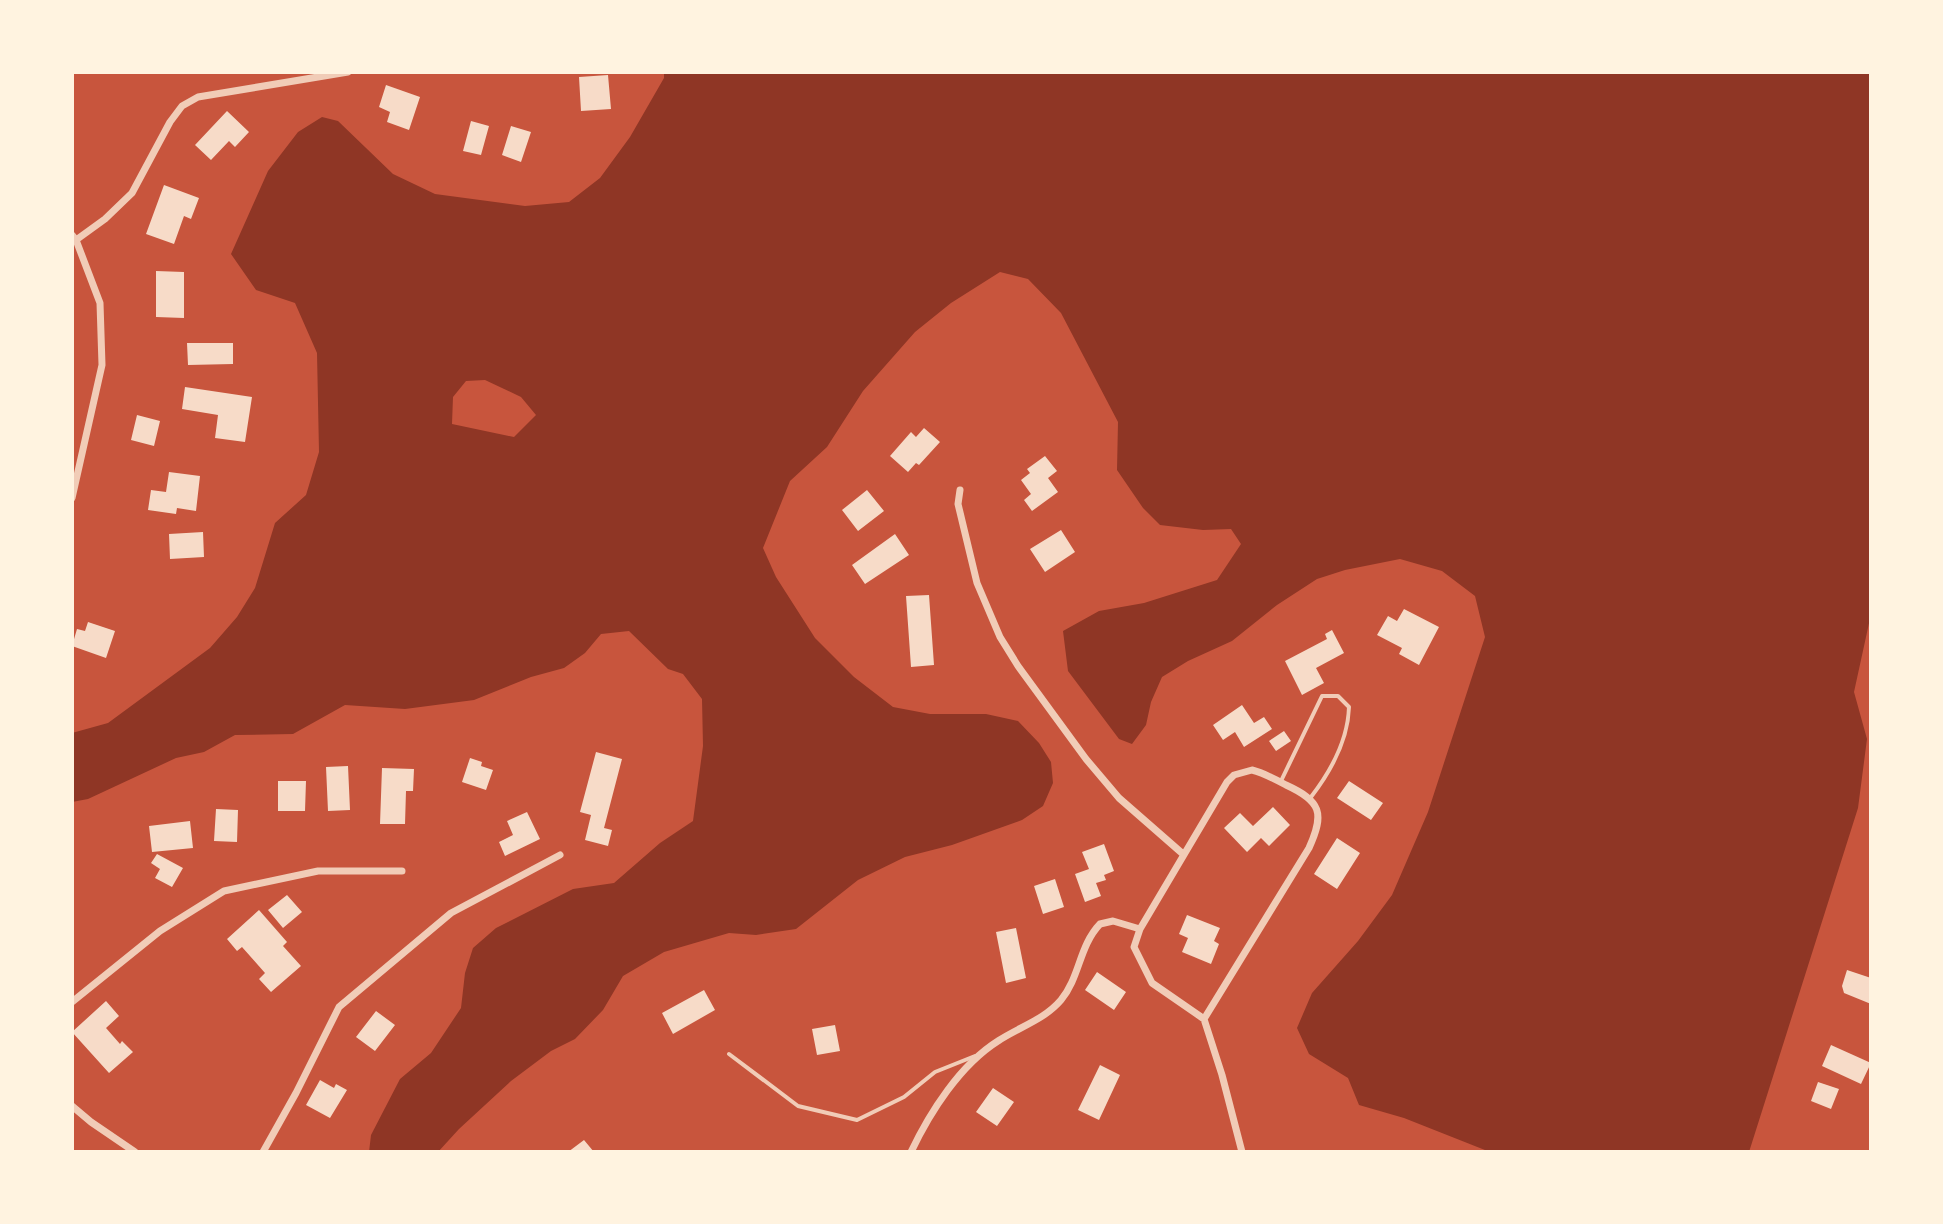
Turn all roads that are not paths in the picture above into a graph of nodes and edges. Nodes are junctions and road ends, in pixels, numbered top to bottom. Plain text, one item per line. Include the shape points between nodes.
1 (348, 72) edge
2 (74, 238) edge
3 (960, 490) dead end
4 (72, 498) edge
5 (1281, 782) junction
6 (1311, 797) junction
7 (1183, 854) junction
8 (560, 855) dead end
9 (402, 871) dead end
10 (1140, 929) junction
11 (72, 1002) edge
12 (1204, 1019) junction
13 (729, 1054) dead end
14 (981, 1054) junction
15 (74, 1112) edge
16 (135, 1152) edge
17 (263, 1152) edge
18 (911, 1152) edge
19 (1242, 1152) edge

1 - 2 street via 198,97 182,106 132,193
2 - 4 street via 100,303 102,365
3 - 7 street via 958,504 977,583 1000,637 1086,759 1119,798
5 - 6 street
5 - 6 lane via 1322,696 1338,696 1349,707 1343,743
5 - 7 street via 1252,770 1234,775
6 - 12 street via 1318,821 1309,848
7 - 10 street
8 - 17 street via 451,913 339,1007
9 - 11 street via 318,871 224,891 160,931
10 - 12 street via 1134,947 1148,978
10 - 14 street via 1113,921 1100,924 1085,944 1062,999
12 - 19 street
13 - 14 lane via 798,1106 857,1120 904,1097 935,1072
14 - 18 street via 931,1115
15 - 16 street

